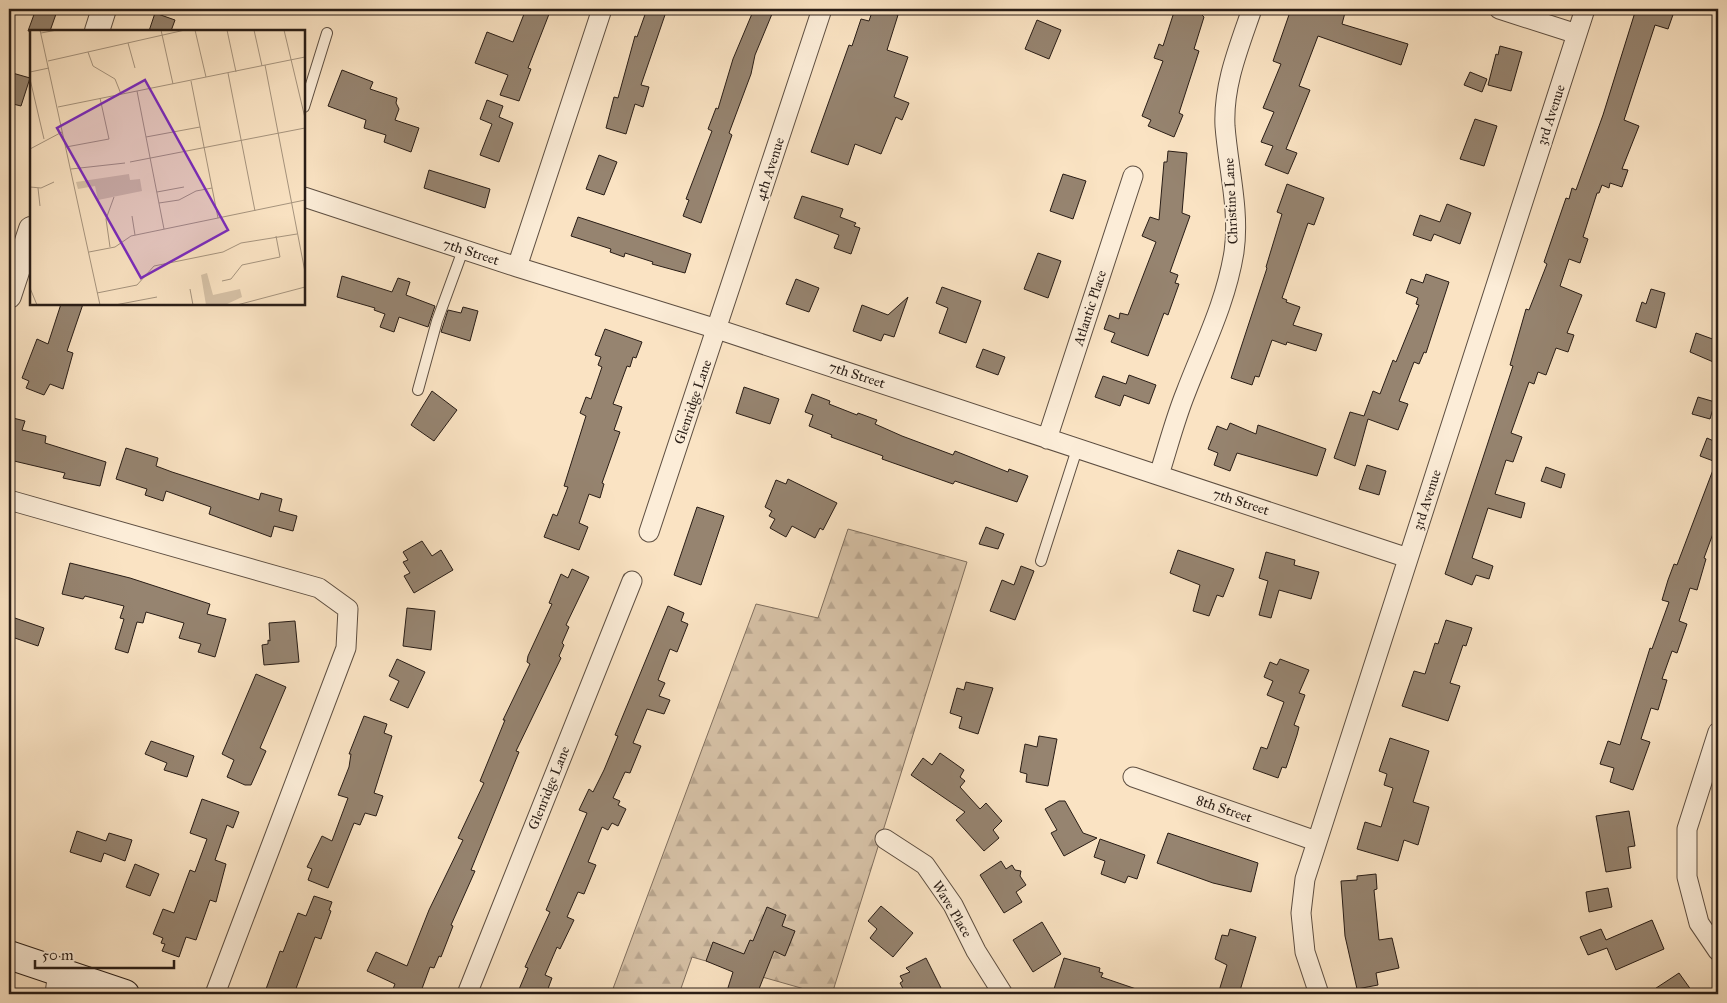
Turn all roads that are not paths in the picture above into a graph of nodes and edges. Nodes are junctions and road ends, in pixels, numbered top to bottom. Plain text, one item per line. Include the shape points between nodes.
1 (104, 9) edge
2 (602, 9) edge
3 (822, 9) edge
4 (1252, 9) edge
5 (1499, 9) edge
6 (1585, 9) edge
7 (97, 30) edge
8 (328, 33) dead end
9 (1577, 34) junction
10 (305, 104) edge
11 (1133, 176) dead end
12 (305, 198) edge
13 (30, 232) edge
14 (463, 250) junction
15 (517, 267) junction
16 (10, 288) edge
17 (717, 329) junction
18 (418, 390) dead end
19 (1047, 439) junction
20 (1077, 449) junction
21 (1159, 475) junction
22 (9, 500) edge
23 (648, 532) dead end
24 (1408, 558) junction
25 (1041, 561) dead end
26 (632, 581) dead end
27 (1718, 732) edge
28 (1133, 777) dead end
29 (885, 840) dead end
30 (1316, 840) junction
31 (1718, 951) edge
32 (9, 955) edge
33 (57, 983) edge
34 (125, 994) edge
35 (215, 994) edge
36 (467, 994) edge
37 (1003, 994) edge
38 (1320, 994) edge

1 - 7 street
2 - 15 street
3 - 17 street, 4th Avenue
4 - 21 street, Christine Lane via 1226,95 1225,125 1234,215 1234,250 1215,323 1186,392
5 - 9 street
6 - 9 street, 3rd Avenue
8 - 10 lane
9 - 24 street, 3rd Avenue
11 - 19 street, Atlantic Place
12 - 14 street, 7th Street
13 - 16 street
14 - 15 street, 7th Street
14 - 18 lane via 437,321
15 - 17 street, 7th Street
17 - 19 street, 7th Street
17 - 23 street, Glenridge Lane
19 - 20 street, 7th Street
20 - 21 street, 7th Street
20 - 25 lane
21 - 24 street, 7th Street
22 - 35 street via 319,588 348,609 346,648
24 - 30 street, 3rd Avenue
26 - 36 street, Glenridge Lane
27 - 31 street via 1688,829 1687,877 1699,923
28 - 30 street, 8th Street
29 - 37 street, Wave Place via 925,865 953,905
30 - 38 street, 3rd Avenue via 1305,879 1301,913 1305,952
32 - 33 main road
33 - 34 main road

